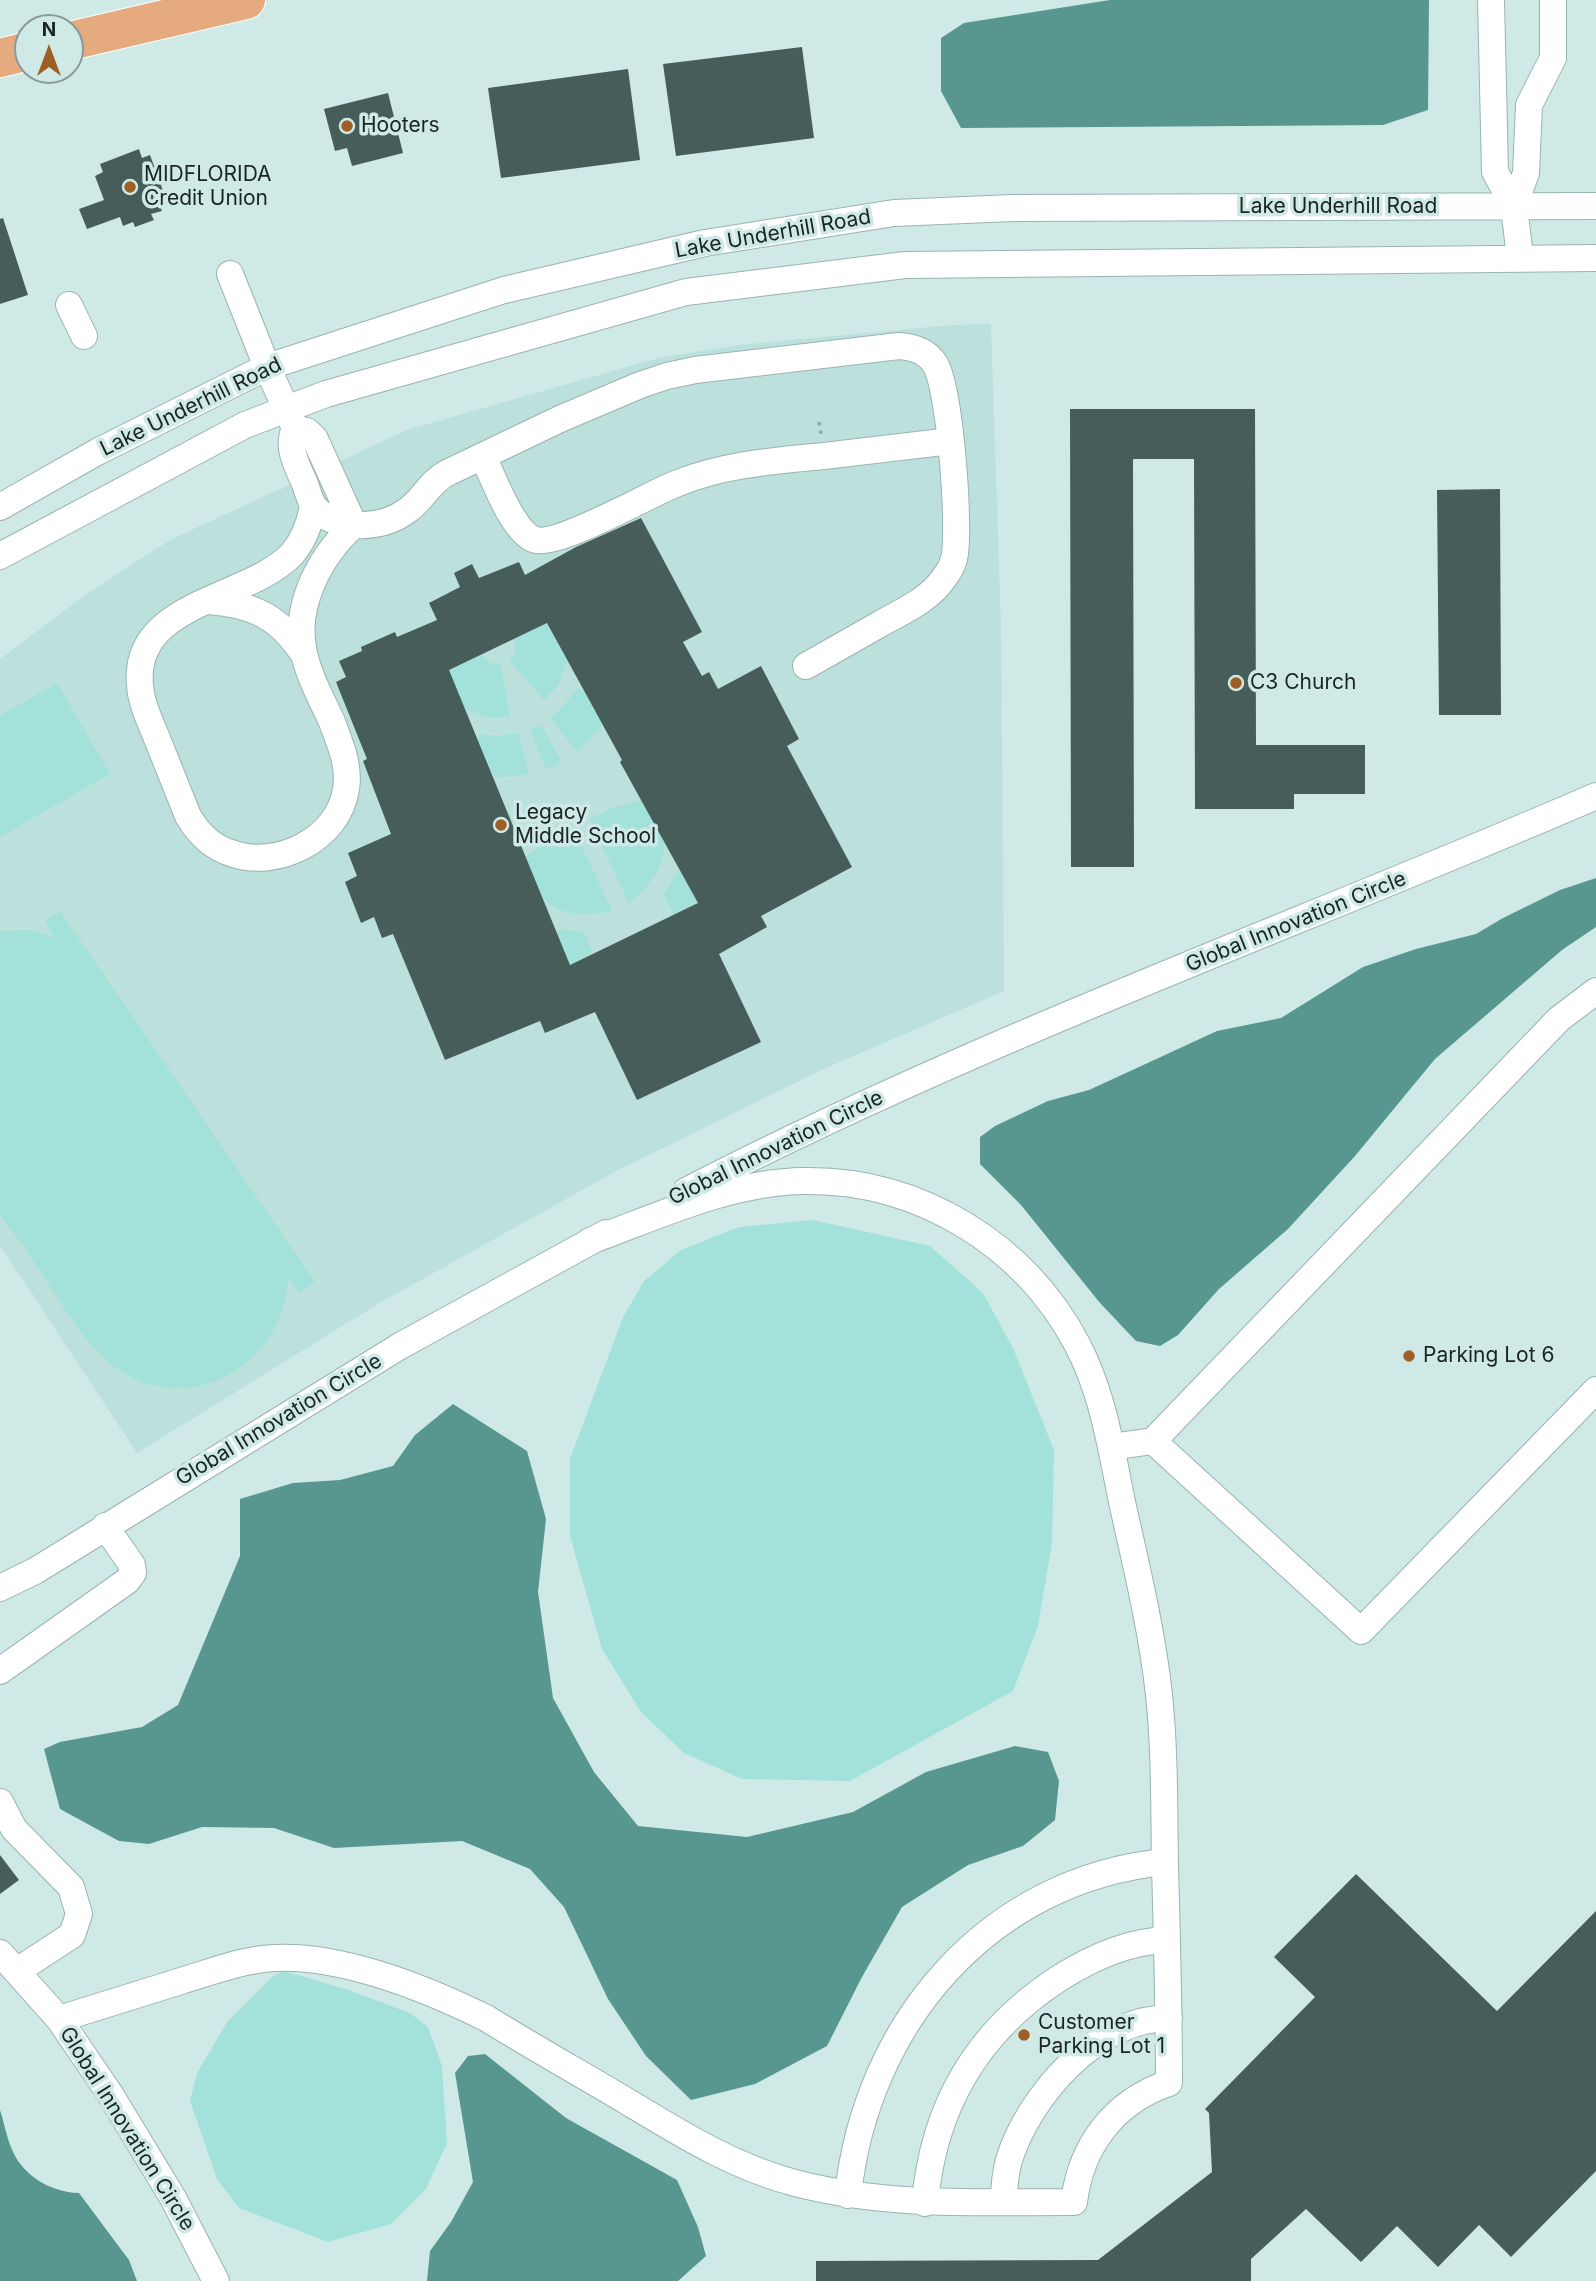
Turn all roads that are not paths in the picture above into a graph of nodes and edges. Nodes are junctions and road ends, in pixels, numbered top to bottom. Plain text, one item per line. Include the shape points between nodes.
1 (246, 0) edge
2 (1491, 0) edge
3 (1553, 0) edge
4 (84, 38) edge
5 (1514, 206) junction
6 (1596, 206) edge
7 (1520, 257) junction
8 (1596, 257) edge
9 (230, 274) dead end
10 (69, 305) dead end
11 (84, 336) dead end
12 (267, 367) junction
13 (290, 418) junction
14 (951, 441) junction
15 (482, 456) junction
16 (313, 506) junction
17 (0, 507) edge
18 (354, 525) junction
19 (0, 556) edge
20 (207, 600) junction
21 (304, 655) junction
22 (806, 666) dead end
23 (1596, 796) edge
24 (1596, 991) edge
25 (590, 1241) junction
26 (1596, 1390) edge
27 (1153, 1441) junction
28 (1111, 1447) junction
29 (105, 1526) junction
30 (0, 1588) edge
31 (0, 1671) edge
32 (0, 1802) edge
33 (1165, 1863) junction
34 (1167, 1940) junction
35 (8, 1962) edge
36 (1169, 2018) junction
37 (59, 2019) junction
38 (848, 2195) junction
39 (1004, 2202) junction
40 (925, 2203) junction
41 (216, 2281) edge

1 - 4 highway
2 - 5 street via 1495,173
3 - 5 street via 1553,58 1529,105 1526,173
5 - 6 street, Lake Underhill Road
5 - 7 street
5 - 12 street, Lake Underhill Road via 1013,208 894,213 705,243 504,290
7 - 8 street, Lake Underhill Road
7 - 13 street, Lake Underhill Road via 905,265 686,292 340,390
9 - 12 street
10 - 11 street
12 - 13 street
12 - 17 street, Lake Underhill Road via 97,452
13 - 16 street via 291,451
13 - 18 street via 315,439
13 - 19 street, Lake Underhill Road via 245,425
14 - 15 street via 715,471 541,541 530,538 517,525
14 - 15 street via 942,380 934,362 919,349 899,346 667,376
14 - 22 street via 955,550 946,576 924,599
15 - 18 street via 439,477 401,514 384,522
16 - 18 street via 330,518
16 - 20 street via 306,531 282,562
18 - 21 street via 311,584 302,616
20 - 21 street via 242,605 267,615 289,633
20 - 21 street via 177,615 157,632 145,653 140,687 188,816 210,842 229,853 260,858 299,848 331,824 344,800 345,759
23 - 25 street, Global Innovation Circle via 940,1069 757,1155
24 - 27 street via 1559,1019
25 - 28 street via 716,1194 759,1185 834,1182 913,1199 988,1240 1043,1292 1086,1363
25 - 29 street, Global Innovation Circle via 400,1346
26 - 27 street via 1361,1631
27 - 28 street
28 - 33 street via 1159,1694
29 - 30 street, Global Innovation Circle
29 - 31 street via 132,1564 133,1573
32 - 35 street via 14,1829 71,1887 79,1914 72,1935
33 - 34 street
33 - 38 street via 1110,1872 1037,1901 986,1934 949,1967 917,2007 878,2075 856,2143
34 - 36 street
34 - 40 street via 1129,1946 1084,1964 1035,1995 992,2034 945,2111 931,2155
35 - 37 street, Global Innovation Circle
36 - 39 street via 1143,2021 1105,2039 1058,2077 1019,2134 1005,2177
36 - 39 street via 1169,2083 1131,2101 1103,2126 1083,2162 1074,2202
37 - 38 street via 247,1962 300,1958 343,1966 400,1981 467,2009 725,2157 778,2178
37 - 41 street, Global Innovation Circle via 166,2186
38 - 40 street
39 - 40 street

